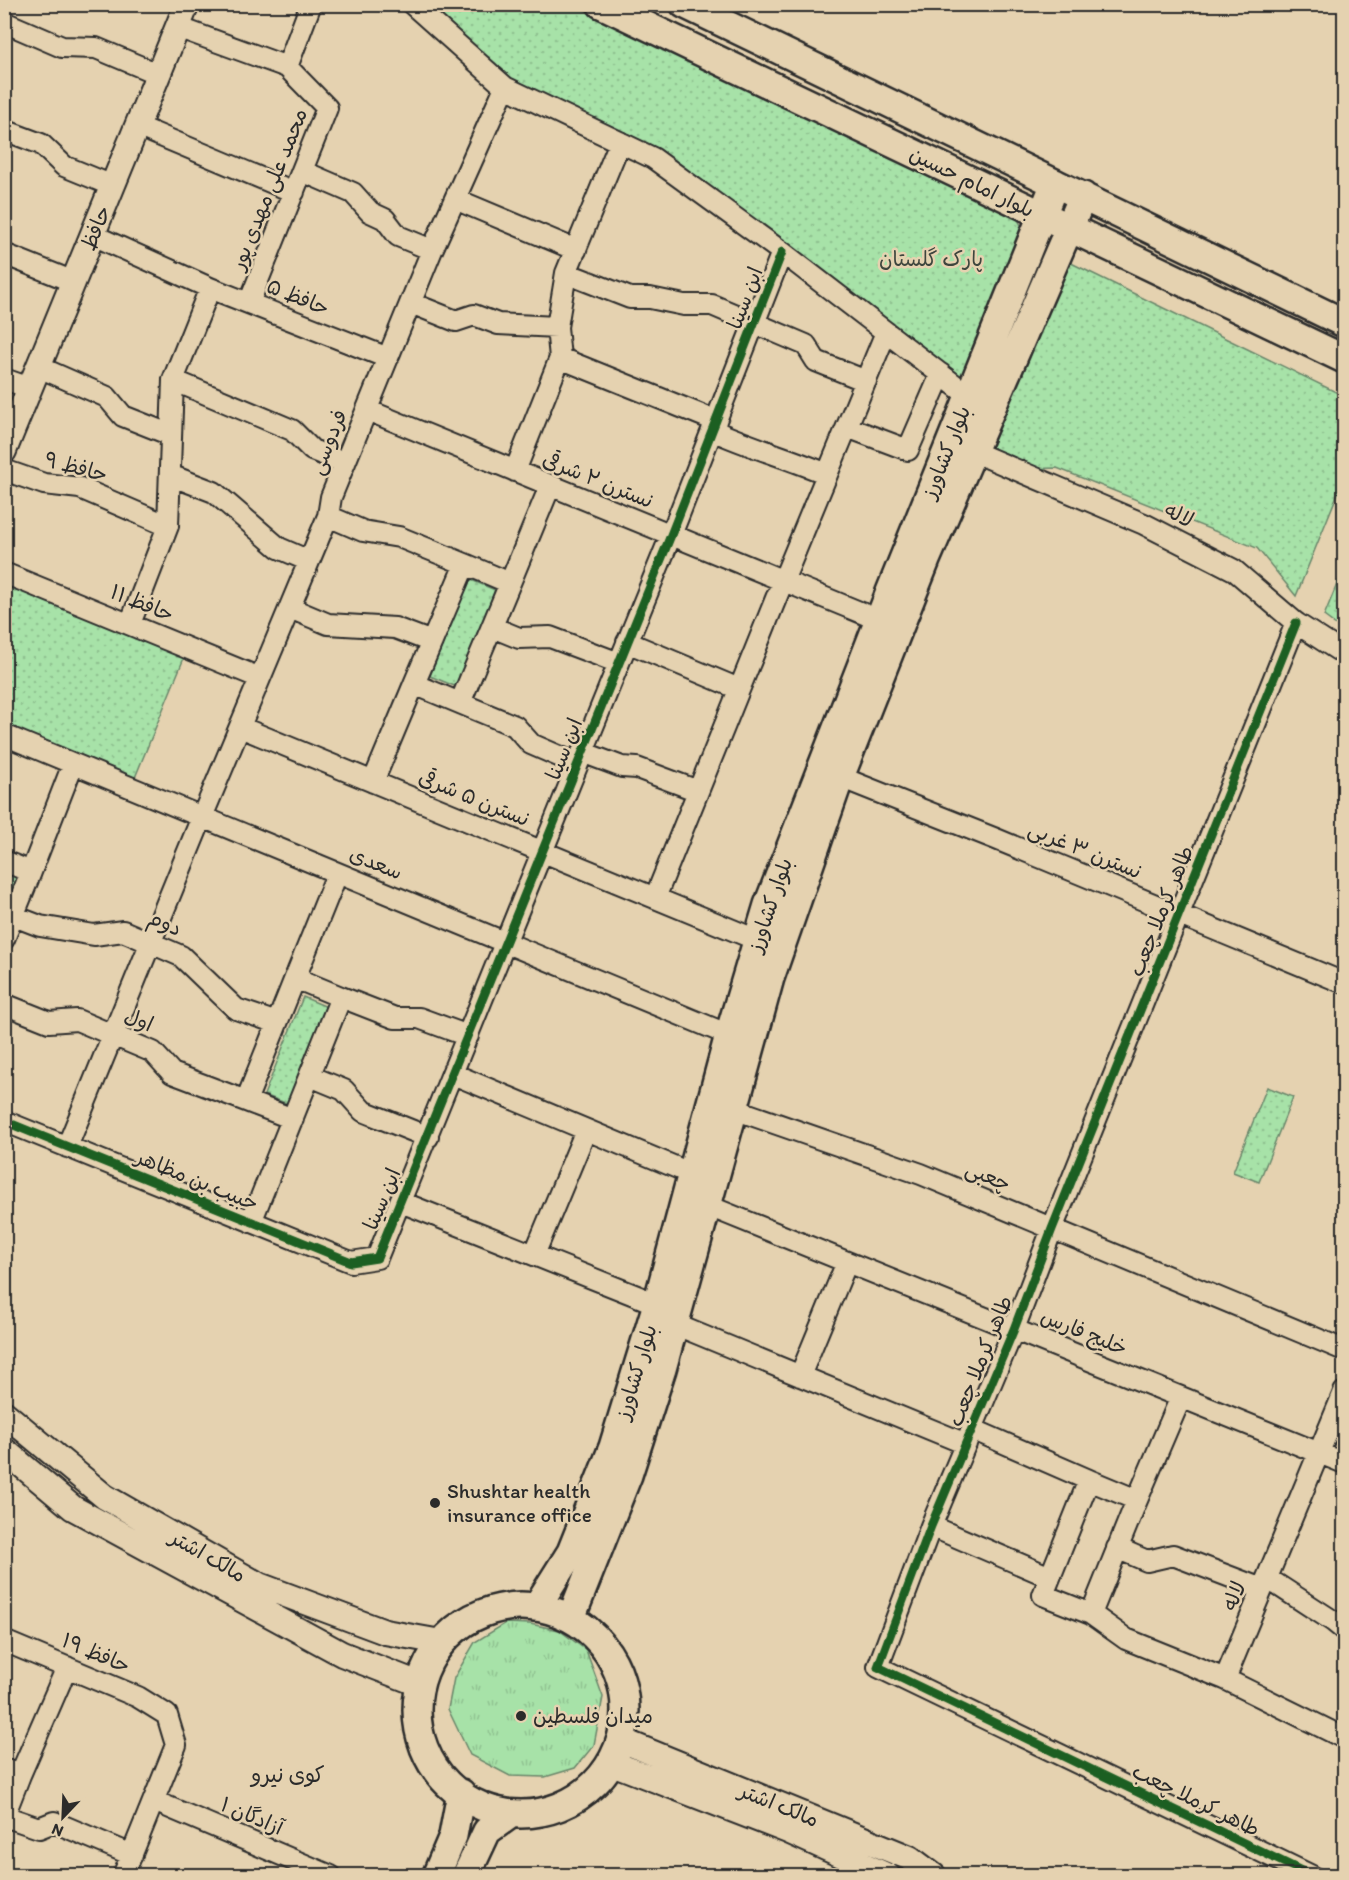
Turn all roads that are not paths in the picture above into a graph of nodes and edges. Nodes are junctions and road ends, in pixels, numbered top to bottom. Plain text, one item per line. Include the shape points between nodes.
1 (187, 4) edge
2 (311, 4) edge
3 (412, 4) edge
4 (601, 4) edge
5 (684, 4) edge
6 (4, 22) edge
7 (177, 27) junction
8 (287, 67) junction
9 (158, 74) junction
10 (505, 87) junction
11 (137, 126) junction
12 (4, 130) edge
13 (620, 142) junction
14 (302, 171) junction
15 (1055, 183) junction
16 (113, 186) junction
17 (294, 192) junction
18 (1083, 196) junction
19 (455, 199) junction
20 (1041, 215) junction
21 (1069, 227) junction
22 (93, 235) junction
23 (432, 250) junction
24 (576, 250) junction
25 (782, 252) junction
26 (4, 254) edge
27 (566, 273) junction
28 (74, 282) junction
29 (210, 288) junction
30 (249, 303) junction
31 (411, 303) junction
32 (755, 322) junction
33 (1344, 323) edge
34 (557, 327) junction
35 (886, 332) junction
36 (388, 358) junction
37 (560, 358) junction
38 (1344, 358) edge
39 (940, 374) junction
40 (35, 378) junction
41 (4, 379) edge
42 (173, 380) junction
43 (866, 381) junction
44 (969, 396) junction
45 (367, 410) junction
46 (714, 425) junction
47 (846, 428) junction
48 (171, 435) junction
49 (4, 451) edge
50 (972, 452) junction
51 (345, 463) junction
52 (4, 470) edge
53 (515, 471) junction
54 (827, 474) junction
55 (170, 476) junction
56 (550, 486) junction
57 (328, 516) junction
58 (168, 526) junction
59 (671, 535) junction
60 (309, 561) junction
61 (465, 564) junction
62 (4, 573) edge
63 (783, 581) junction
64 (510, 583) junction
65 (290, 608) junction
66 (879, 620) junction
67 (1296, 622) junction
68 (130, 624) junction
69 (492, 627) junction
70 (432, 642) junction
71 (627, 642) junction
72 (1344, 654) edge
73 (619, 663) junction
74 (261, 678) junction
75 (414, 684) junction
76 (739, 689) junction
77 (460, 703) junction
78 (240, 727) junction
79 (4, 735) edge
80 (579, 758) junction
81 (73, 764) junction
82 (840, 777) junction
83 (373, 782) junction
84 (698, 791) junction
85 (202, 817) junction
86 (541, 851) junction
87 (4, 861) edge
88 (31, 872) junction
89 (337, 874) junction
90 (655, 898) junction
91 (14, 915) junction
92 (1179, 915) junction
93 (4, 939) edge
94 (758, 940) junction
95 (151, 943) junction
96 (505, 943) junction
97 (295, 978) junction
98 (1344, 983) edge
99 (341, 997) junction
100 (4, 1004) edge
101 (277, 1023) junction
102 (114, 1035) junction
103 (729, 1035) junction
104 (468, 1036) junction
105 (453, 1074) junction
106 (310, 1076) junction
107 (246, 1101) junction
108 (734, 1109) junction
109 (292, 1119) junction
110 (4, 1121) edge
111 (586, 1130) junction
112 (428, 1137) junction
113 (67, 1147) junction
114 (692, 1174) junction
115 (401, 1202) junction
116 (706, 1205) junction
117 (251, 1222) junction
118 (1052, 1229) junction
119 (534, 1255) junction
120 (377, 1258) joint
121 (847, 1262) junction
122 (666, 1314) junction
123 (1014, 1329) junction
124 (1344, 1350) edge
125 (800, 1376) junction
126 (1344, 1392) edge
127 (1181, 1397) junction
128 (4, 1413) edge
129 (969, 1437) junction
130 (4, 1450) edge
131 (1319, 1452) junction
132 (1344, 1463) edge
133 (1089, 1480) junction
134 (1137, 1500) junction
135 (931, 1526) junction
136 (1117, 1548) junction
137 (1050, 1577) junction
138 (1264, 1584) junction
139 (537, 1606) junction
140 (1090, 1614) junction
141 (571, 1618) junction
142 (1344, 1630) edge
143 (4, 1641) edge
144 (441, 1642) junction
145 (67, 1667) junction
146 (1225, 1679) junction
147 (419, 1684) junction
148 (1344, 1738) edge
149 (617, 1751) junction
150 (12, 1772) edge
151 (461, 1794) junction
152 (154, 1801) junction
153 (511, 1814) junction
154 (4, 1816) edge
155 (132, 1855) junction
156 (123, 1875) edge
157 (331, 1875) edge
158 (436, 1875) edge
159 (466, 1875) edge
160 (888, 1875) edge
161 (934, 1875) edge
162 (1312, 1875) edge

1 - 7 street, حافظ
2 - 8 street
3 - 10 street
4 - 20 main road, بلوار امام حسین
5 - 15 main road, بلوار امام حسین
6 - 9 street via 62,47 96,48
7 - 8 street
7 - 9 street, حافظ
8 - 14 street, محمد علی مهدی پور via 327,108
9 - 11 street, حافظ
10 - 13 street
10 - 19 street, فردوسی
11 - 16 street, حافظ
11 - 17 street
12 - 16 street via 41,144 64,166
13 - 24 street
13 - 25 street via 653,158
14 - 17 street, محمد علی مهدی پور
14 - 23 street via 353,193 370,212 385,219 398,236
15 - 18 main road, بلوار امام حسین
15 - 20 main road, بلوار کشاورز
16 - 22 street, حافظ
17 - 30 street, محمد علی مهدی پور
18 - 21 main road, بلوار کشاورز
18 - 33 main road, بلوار امام حسین
19 - 23 street, فردوسی
19 - 24 street
20 - 21 main road, بلوار امام حسین
20 - 44 main road, بلوار کشاورز
21 - 38 main road, بلوار امام حسین
21 - 50 main road, بلوار کشاورز
22 - 28 street, حافظ
22 - 29 street, حافظ ۵
23 - 31 street, فردوسی
24 - 27 street
25 - 32 street, ابن سینا
25 - 35 street
26 - 28 street
27 - 32 street via 630,298 712,305
27 - 34 street
28 - 40 street, حافظ
29 - 30 street, حافظ ۵
29 - 42 street, محمد علی مهدی پور
30 - 36 street, حافظ ۵
31 - 34 street via 456,321 474,315 498,324
31 - 36 street, فردوسی
32 - 43 street via 806,345 816,361
32 - 46 street, ابن سینا
34 - 37 street
35 - 39 street
35 - 43 street
36 - 45 street, فردوسی
37 - 46 street
37 - 53 street
39 - 44 street
39 - 47 street via 908,450
40 - 41 street
40 - 48 street via 107,397 123,416
40 - 49 street, حافظ
42 - 48 street, محمد علی مهدی پور
42 - 51 street via 292,430 312,450
43 - 47 street
44 - 66 main road, بلوار کشاورز
45 - 51 street, فردوسی
45 - 53 street, نسترن ۲ شرقی
46 - 54 street via 755,449
46 - 59 street, ابن سینا
47 - 54 street
48 - 55 street, محمد علی مهدی پور
50 - 67 street, لاله via 1144,524 1234,570
50 - 82 main road, بلوار کشاورز
51 - 57 street, فردوسی
52 - 58 street, حافظ ۹ via 44,484 80,488
53 - 56 street, نسترن ۲ شرقی
54 - 63 street
55 - 58 street, محمد علی مهدی پور
55 - 60 street via 214,492 279,548
56 - 59 street, نسترن ۲ شرقی
56 - 64 street
57 - 60 street, فردوسی
57 - 61 street via 363,531 399,537
58 - 68 street, محمد علی مهدی پور
59 - 63 street, نسترن ۲ شرقی
59 - 71 street, ابن سینا
60 - 65 street, فردوسی
61 - 64 street
61 - 70 street
62 - 68 street, حافظ ۱۱
63 - 66 street, نسترن ۲ شرقی
63 - 76 street
64 - 69 street
65 - 70 street via 328,624 395,628
65 - 74 street, فردوسی
66 - 94 main road, بلوار کشاورز via 768,905
67 - 72 street, لاله
67 - 92 street, طاهر کرملا چعب
68 - 74 street, حافظ ۱۱
69 - 73 street via 519,638 550,637
69 - 77 street
70 - 75 street
71 - 73 street, ابن سینا
71 - 76 street
73 - 80 street, ابن سینا
74 - 78 street, فردوسی
75 - 77 street
75 - 83 street
76 - 84 street
77 - 80 street via 515,726 531,744
78 - 83 street, نسترن ۵ شرقی
78 - 85 street, فردوسی
79 - 81 street, سعدی
80 - 84 street via 636,768
80 - 86 street, ابن سینا
81 - 85 street, سعدی
81 - 88 street
82 - 92 street, نسترن ۳ غربی
82 - 108 main road, بلوار کشاورز via 770,978
83 - 86 street, نسترن ۵ شرقی
84 - 90 street
85 - 89 street, سعدی
85 - 95 street, فردوسی
86 - 90 street, نسترن ۵ شرقی
86 - 96 street, ابن سینا
87 - 88 street
88 - 91 street
89 - 96 street, سعدی
89 - 97 street
90 - 94 street, نسترن ۵ شرقی
91 - 93 street
91 - 95 street, دوم via 40,926 93,935 123,931
92 - 98 street, نسترن ۳ غربی
92 - 118 street, طاهر کرملا چعب
94 - 103 main road, بلوار کشاورز
95 - 101 street, دوم via 181,956 236,1009
95 - 102 street, فردوسی
96 - 103 street, سعدی
96 - 104 street, ابن سینا
97 - 99 street
97 - 101 street
99 - 104 street via 395,1018 418,1018
99 - 106 street
100 - 102 street, اول via 49,1022 77,1020
101 - 107 street
102 - 107 street, اول via 153,1052 172,1073
102 - 113 street, فردوسی
103 - 114 main road, بلوار کشاورز
104 - 105 street, ابن سینا
105 - 111 street
105 - 112 street, ابن سینا
106 - 109 street
106 - 112 street via 344,1090 363,1110
107 - 109 street, اول
108 - 116 main road, بلوار کشاورز
108 - 118 street, چعبی via 921,1174
109 - 117 street
110 - 113 street, حبیب بن مظاهر
111 - 114 street
111 - 119 street
112 - 115 street, ابن سینا
113 - 117 street, حبیب بن مظاهر
114 - 122 main road, بلوار کشاورز
115 - 119 street
115 - 120 street, ابن سینا
116 - 121 street, خلیج فارس
116 - 122 main road, بلوار کشاورز
117 - 120 street, حبیب بن مظاهر via 351,1262
118 - 123 street, طاهر کرملا چعب
118 - 124 street, چعبی
119 - 122 street
121 - 123 street, خلیج فارس
121 - 125 street
122 - 125 street
122 - 139 main road, بلوار کشاورز via 571,1551
122 - 141 main road, بلوار کشاورز via 662,1369 628,1475
123 - 127 street, خلیج فارس
123 - 129 street, طاهر کرملا چعب
125 - 129 street
126 - 131 street, لاله
127 - 131 street, خلیج فارس
127 - 134 street
128 - 144 street, مالک اشتر via 105,1497 260,1585 385,1632
129 - 133 street
129 - 135 street, طاهر کرملا چعب
130 - 147 street, مالک اشتر via 73,1508 342,1654
131 - 132 street, خلیج فارس
131 - 138 street, لاله
133 - 134 street
133 - 137 street
134 - 136 street
135 - 137 street
135 - 162 street, طاهر کرملا چعب via 878,1667
136 - 138 street via 1147,1561 1173,1555
136 - 140 street
137 - 140 street via 1043,1595
138 - 142 street
138 - 146 street, لاله
139 - 141 main road
139 - 144 main road via 502,1607 468,1619
140 - 146 street via 1126,1639
141 - 149 main road via 599,1640 618,1670 626,1705
143 - 145 street, حافظ ۱۹
144 - 147 main road
145 - 150 street
145 - 152 street, حافظ ۱۹ via 138,1697 166,1714 176,1745
146 - 148 street
147 - 151 main road via 416,1720 426,1754 447,1784
149 - 153 main road via 593,1786 569,1803 541,1813
149 - 160 street, مالک اشتر
149 - 161 street, مالک اشتر via 910,1858
150 - 154 street
151 - 153 main road via 476,1804
151 - 158 main road via 453,1836
152 - 155 street
152 - 157 street, آزادگان ۱
153 - 159 main road via 487,1831
154 - 155 street via 39,1828 54,1821
155 - 156 street

